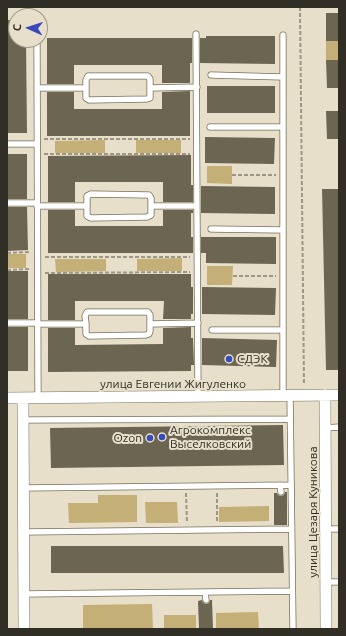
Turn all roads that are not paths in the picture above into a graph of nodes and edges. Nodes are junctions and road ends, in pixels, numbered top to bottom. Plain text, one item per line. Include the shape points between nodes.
1 (196, 34) dead end
2 (283, 35) dead end
3 (36, 48) edge
4 (211, 76) dead end
5 (283, 77) junction
6 (197, 87) junction
7 (37, 88) junction
8 (86, 88) junction
9 (150, 88) junction
10 (210, 127) dead end
11 (283, 127) junction
12 (37, 142) junction
13 (7, 144) edge
14 (7, 203) edge
15 (37, 204) junction
16 (87, 206) junction
17 (151, 206) junction
18 (197, 206) junction
19 (211, 229) dead end
20 (283, 230) junction
21 (7, 323) edge
22 (38, 323) junction
23 (198, 323) junction
24 (86, 324) junction
25 (150, 324) junction
26 (212, 330) dead end
27 (283, 330) junction
28 (325, 395) junction
29 (339, 395) edge
30 (198, 396) junction
31 (286, 396) junction
32 (7, 398) edge
33 (23, 398) junction
34 (38, 398) junction
35 (290, 419) junction
36 (23, 420) junction
37 (339, 427) edge
38 (325, 428) junction
39 (280, 485) junction
40 (291, 485) junction
41 (23, 488) junction
42 (281, 492) dead end
43 (292, 529) junction
44 (326, 529) junction
45 (339, 529) edge
46 (24, 532) junction
47 (326, 582) junction
48 (339, 582) edge
49 (292, 591) junction
50 (205, 592) junction
51 (24, 594) junction
52 (206, 600) dead end
53 (24, 629) edge
54 (293, 629) edge
55 (326, 629) edge

1 - 6 lane
2 - 5 lane
3 - 7 lane
4 - 5 lane
5 - 11 lane
6 - 9 lane
6 - 18 lane
7 - 8 lane
7 - 12 lane
8 - 9 lane via 86,98 96,100 148,99
8 - 9 lane via 88,76 146,76 150,78
10 - 11 lane
11 - 20 lane
12 - 13 lane
12 - 15 lane
14 - 15 lane
15 - 16 lane
15 - 22 lane
16 - 17 lane via 89,218 126,218 149,217
16 - 17 lane via 87,196 149,194
17 - 18 lane
18 - 23 lane
19 - 20 lane
20 - 27 lane
21 - 22 lane
22 - 24 lane
22 - 34 lane
23 - 25 lane
23 - 30 lane
24 - 25 lane via 87,335 111,336 148,335
24 - 25 lane via 87,312 148,312
26 - 27 lane
27 - 31 lane
28 - 29 street, улица Евгении Жигуленко
28 - 31 street, улица Евгении Жигуленко
28 - 38 street, улица Цезаря Куникова
30 - 31 street, улица Евгении Жигуленко
30 - 34 street, улица Евгении Жигуленко
31 - 35 lane
32 - 33 street, улица Евгении Жигуленко
33 - 34 street, улица Евгении Жигуленко
33 - 36 street
35 - 36 lane
35 - 40 lane
36 - 41 street
37 - 38 lane
38 - 44 street, улица Цезаря Куникова
39 - 40 lane
39 - 41 lane
39 - 42 lane
40 - 43 lane
41 - 46 street
43 - 46 lane
43 - 49 lane
44 - 45 lane
44 - 47 street, улица Цезаря Куникова
46 - 51 street
47 - 48 lane
47 - 55 street, улица Цезаря Куникова
49 - 50 lane
49 - 54 lane
50 - 51 lane
50 - 52 lane
51 - 53 street

